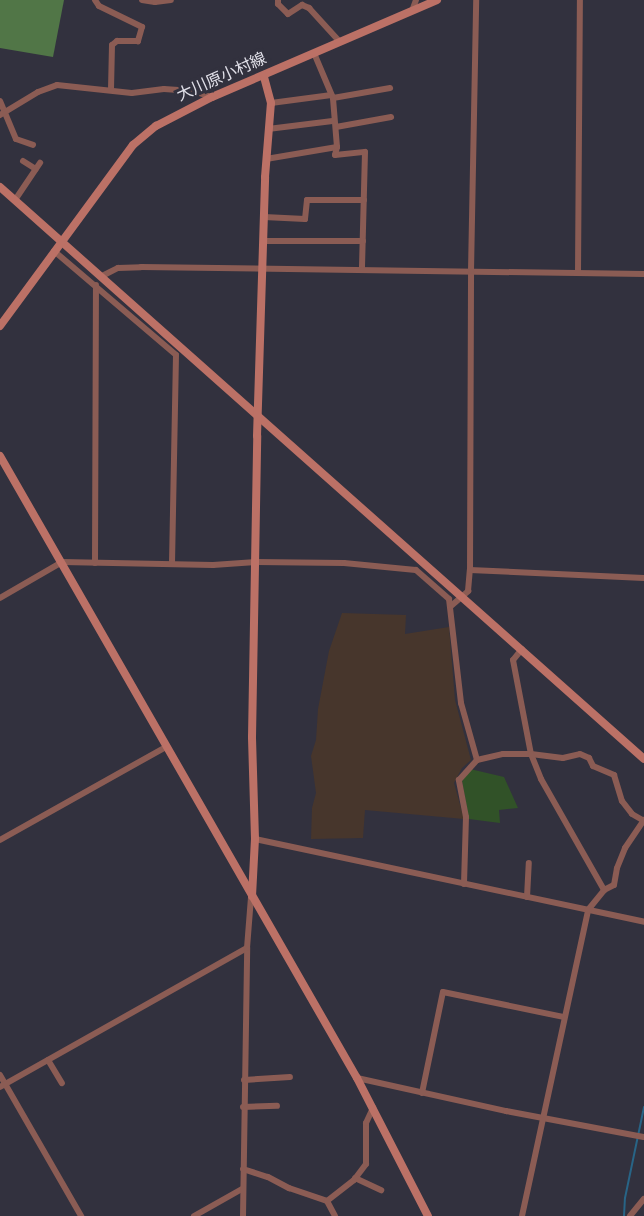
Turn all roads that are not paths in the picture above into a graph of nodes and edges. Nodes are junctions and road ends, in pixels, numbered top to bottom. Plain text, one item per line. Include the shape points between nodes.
1 (95, 0) edge
2 (142, 0) edge
3 (171, 0) edge
4 (278, 0) edge
5 (416, 0) edge
6 (438, 0) edge
7 (476, 0) edge
8 (580, 0) edge
9 (412, 11) junction
10 (339, 41) junction
11 (314, 53) junction
12 (264, 76) junction
13 (390, 88) dead end
14 (111, 89) junction
15 (212, 97) junction
16 (332, 97) junction
17 (0, 101) edge
18 (271, 103) junction
19 (3, 114) edge
20 (391, 117) dead end
21 (335, 124) junction
22 (268, 129) junction
23 (31, 142) dead end
24 (337, 147) junction
25 (266, 159) junction
26 (23, 161) dead end
27 (0, 187) edge
28 (15, 200) junction
29 (364, 200) junction
30 (264, 217) junction
31 (62, 240) junction
32 (263, 241) junction
33 (363, 241) junction
34 (54, 251) junction
35 (262, 268) junction
36 (362, 270) junction
37 (471, 271) junction
38 (578, 273) junction
39 (644, 274) edge
40 (102, 276) junction
41 (96, 285) junction
42 (0, 326) edge
43 (258, 414) junction
44 (0, 456) edge
45 (62, 562) junction
46 (256, 562) junction
47 (96, 563) junction
48 (172, 564) junction
49 (470, 570) junction
50 (644, 578) edge
51 (462, 596) junction
52 (0, 598) edge
53 (451, 606) junction
54 (522, 649) junction
55 (166, 747) junction
56 (531, 754) junction
57 (644, 759) edge
58 (477, 760) junction
59 (644, 821) edge
60 (255, 839) junction
61 (0, 840) edge
62 (529, 863) dead end
63 (464, 884) junction
64 (604, 891) junction
65 (251, 897) junction
66 (527, 897) junction
67 (588, 910) junction
68 (644, 922) edge
69 (247, 948) junction
70 (564, 1017) junction
71 (48, 1060) junction
72 (0, 1075) edge
73 (290, 1077) dead end
74 (357, 1078) junction
75 (244, 1080) junction
76 (62, 1083) dead end
77 (3, 1086) edge
78 (422, 1092) junction
79 (278, 1106) dead end
80 (243, 1107) junction
81 (373, 1108) junction
82 (544, 1116) junction
83 (640, 1136) edge
84 (243, 1169) junction
85 (355, 1178) junction
86 (242, 1189) junction
87 (381, 1190) dead end
88 (644, 1199) edge
89 (327, 1201) junction
90 (81, 1216) edge
91 (194, 1216) edge
92 (243, 1216) edge
93 (335, 1216) edge
94 (428, 1216) edge
95 (522, 1216) edge
96 (630, 1216) edge

1 - 14 street via 99,6 142,27 138,41 117,41 112,45
2 - 3 street
4 - 10 street via 288,14 303,5 309,8
5 - 9 street
6 - 9 street, 大川原小村線
7 - 37 street
8 - 38 street
9 - 10 street, 大川原小村線
10 - 11 street, 大川原小村線
11 - 12 street, 大川原小村線
11 - 16 street
12 - 15 street, 大川原小村線
12 - 18 street
13 - 16 street
14 - 15 street via 132,93 165,88
14 - 19 street via 51,86
15 - 31 street, 大川原小村線 via 163,121 133,145
16 - 18 street
16 - 21 street
17 - 19 street
18 - 22 street
19 - 23 street via 16,139
20 - 21 street
21 - 22 street
21 - 24 street
22 - 25 street
24 - 25 street
24 - 29 street via 335,155 365,152
25 - 30 street
26 - 28 street via 38,166
27 - 28 street
28 - 31 street
29 - 30 street via 307,200 305,219
29 - 33 street
30 - 32 street
31 - 34 street, 大川原小村線
31 - 40 street
32 - 33 street
32 - 35 street
33 - 36 street
34 - 41 street
34 - 42 street, 大川原小村線
35 - 36 street
35 - 40 street via 125,267
35 - 43 street
36 - 37 street
37 - 38 street
37 - 49 street
38 - 39 street
40 - 43 street
41 - 47 street
41 - 48 street via 176,355
43 - 46 street
43 - 51 street
44 - 45 street
45 - 47 street
45 - 52 street
45 - 55 street
46 - 48 street
46 - 53 street via 416,570 449,599
46 - 60 street via 252,737
47 - 48 street
49 - 50 street
49 - 51 street via 468,591
51 - 53 street
51 - 54 street
53 - 58 street via 461,703
54 - 56 street via 513,660
54 - 57 street
55 - 61 street
55 - 65 street
56 - 58 street
56 - 59 street via 563,758 580,754 589,758 593,766 614,775 622,801
56 - 64 street
58 - 63 street via 459,780 466,817
59 - 64 street via 625,848 614,885
60 - 63 street
60 - 65 street
62 - 66 street
63 - 66 street
64 - 67 street
65 - 69 street
65 - 74 street
66 - 67 street
67 - 68 street
67 - 70 street
69 - 71 street
69 - 75 street
70 - 78 street via 444,992
70 - 82 street
71 - 76 street
71 - 77 street
72 - 77 street
73 - 75 street
74 - 78 street
74 - 81 street
75 - 80 street
77 - 90 street
78 - 82 street
79 - 80 street
80 - 84 street
81 - 85 street via 366,1123 367,1162
81 - 94 street
82 - 83 street
82 - 95 street
84 - 86 street
84 - 89 street
85 - 87 street
85 - 89 street
86 - 91 street
86 - 92 street
88 - 96 street
89 - 93 street

